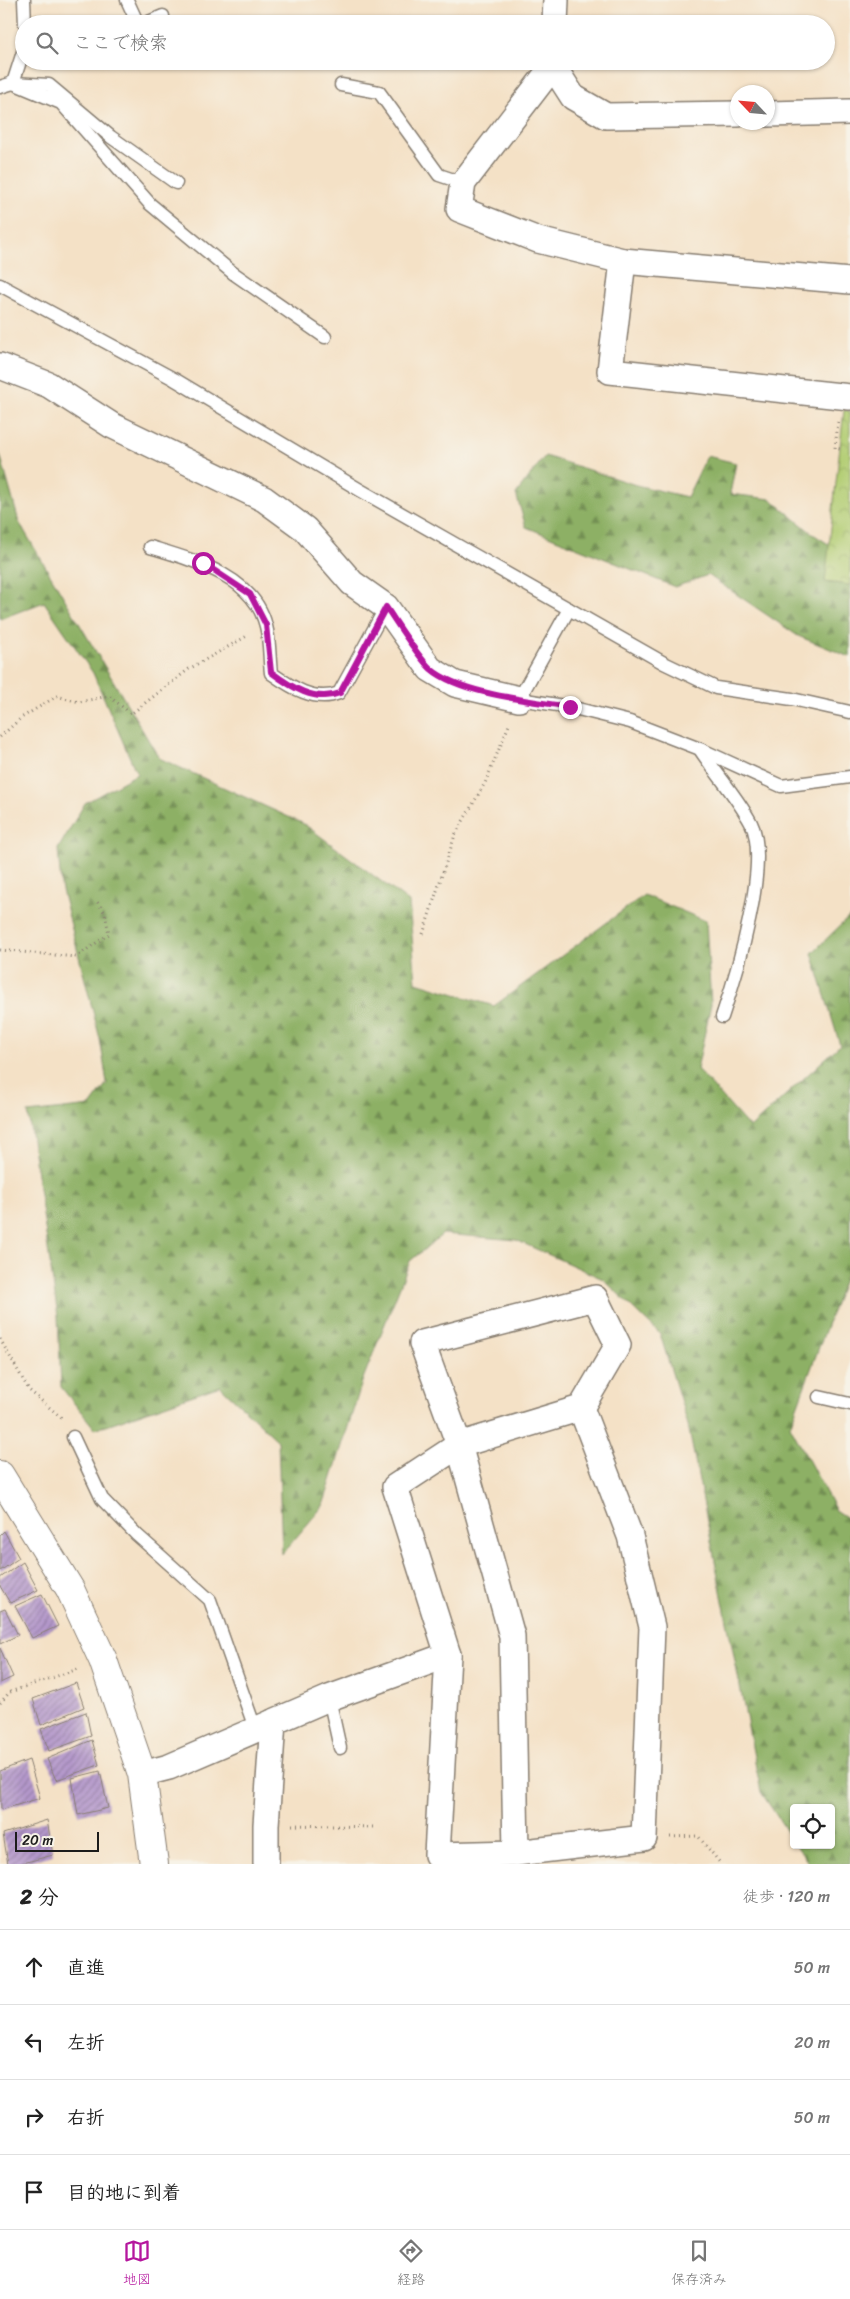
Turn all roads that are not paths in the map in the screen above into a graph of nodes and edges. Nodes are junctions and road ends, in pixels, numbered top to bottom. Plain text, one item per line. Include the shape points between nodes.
1 (24, 0) edge
2 (127, 0) edge
3 (556, 0) edge
4 (25, 15) edge
5 (134, 15) edge
6 (555, 15) edge
7 (17, 70) edge
8 (548, 70) edge
9 (557, 70) edge
10 (13, 83) junction
11 (341, 85) dead end
12 (0, 87) edge
13 (850, 112) edge
14 (730, 114) edge
15 (775, 114) edge
16 (176, 183) dead end
17 (463, 183) junction
18 (623, 261) junction
19 (850, 281) edge
20 (0, 286) edge
21 (326, 337) dead end
22 (0, 366) edge
23 (850, 397) edge
24 (150, 547) dead end
25 (386, 607) junction
26 (569, 609) junction
27 (519, 699) junction
28 (850, 712) edge
29 (700, 750) junction
30 (850, 777) edge
31 (722, 1017) dead end
32 (819, 1397) dead end
33 (850, 1404) edge
34 (581, 1408) junction
35 (73, 1436) road end
36 (459, 1444) junction
37 (1, 1478) edge
38 (448, 1655) junction
39 (330, 1698) junction
40 (265, 1726) junction
41 (340, 1748) dead end
42 (142, 1774) junction
43 (516, 1853) junction
44 (154, 1864) edge
45 (266, 1864) edge

1 - 4 lane
2 - 5 lane
3 - 6 street
7 - 10 lane
8 - 17 street
9 - 14 street via 573,97 606,116
10 - 12 lane
10 - 16 lane via 49,85 111,137
10 - 21 lane via 61,103 150,204 233,273
11 - 17 lane via 379,92 439,175
13 - 15 street
17 - 18 street via 459,209 538,240
18 - 19 street
18 - 23 street via 610,371
20 - 26 lane via 174,380
22 - 25 street via 48,385 111,425 264,499 304,529 352,583
24 - 25 lane via 203,563 250,594 266,625 271,672 294,689 327,698 340,693
25 - 27 street via 430,668 455,684
26 - 27 lane
26 - 28 lane via 664,663 716,688 792,699
27 - 29 lane via 570,707 630,722
29 - 30 lane via 781,786
29 - 31 lane via 752,825 759,863 748,927
32 - 33 lane
34 - 36 street
34 - 36 street via 618,1345 595,1298 422,1342
34 - 43 street via 630,1536 652,1627 644,1838
35 - 40 lane via 102,1499 210,1600
36 - 38 street via 395,1487
36 - 43 street via 512,1636
37 - 42 street via 70,1589 103,1660
38 - 39 street
38 - 43 street via 436,1855
39 - 40 street
39 - 41 lane
40 - 42 street via 169,1767
40 - 45 street
42 - 44 street

